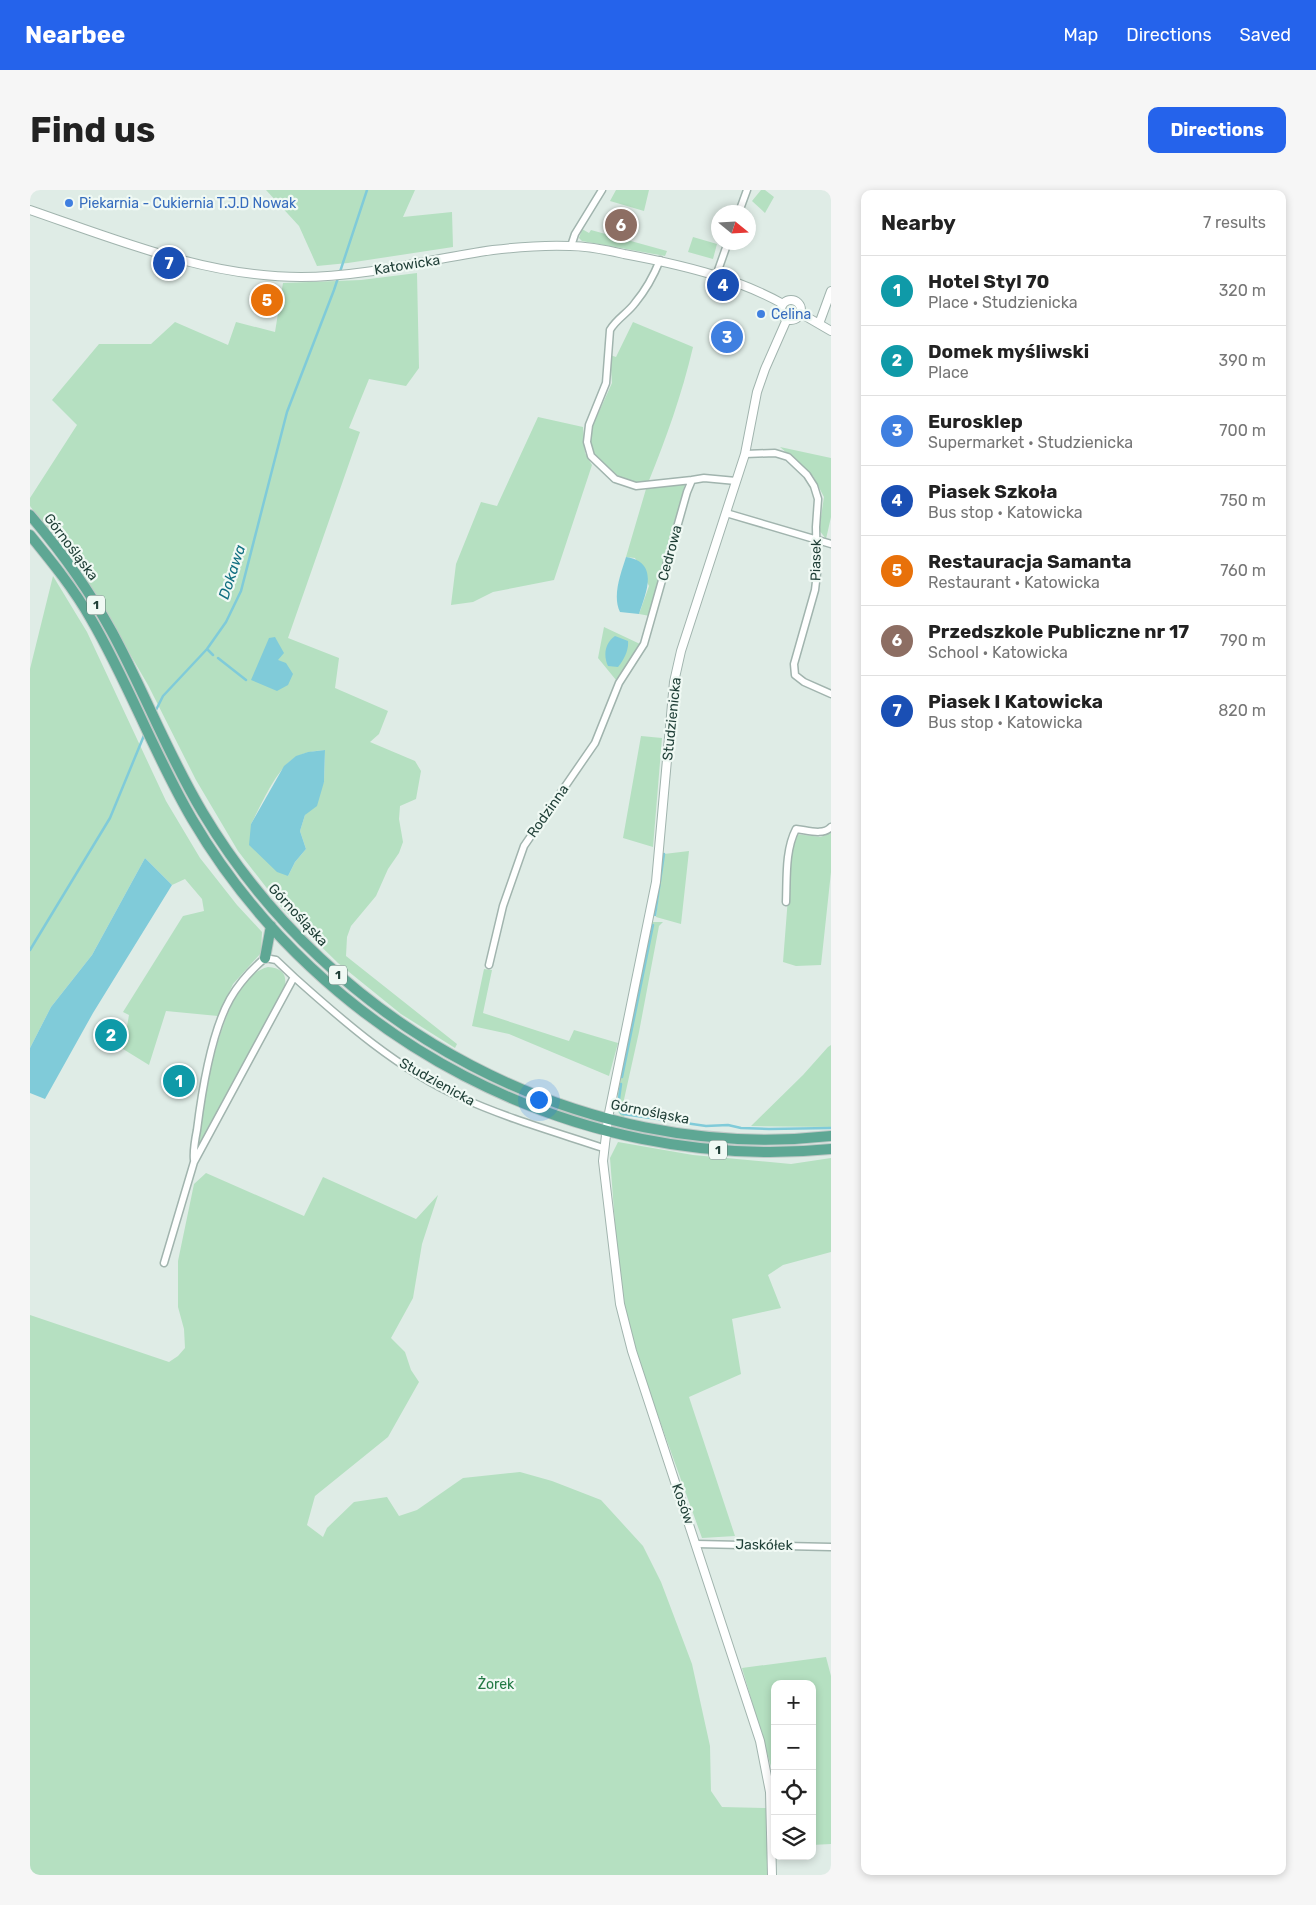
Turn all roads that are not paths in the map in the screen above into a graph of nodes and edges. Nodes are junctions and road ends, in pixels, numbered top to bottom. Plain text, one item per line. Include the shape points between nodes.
1 (602, 190) edge
2 (747, 190) edge
3 (742, 205) edge
4 (30, 210) edge
5 (571, 246) junction
6 (725, 250) edge
7 (660, 260) junction
8 (716, 276) junction
9 (831, 291) edge
10 (783, 304) junction
11 (800, 313) junction
12 (787, 319) junction
13 (819, 324) junction
14 (831, 331) edge
15 (745, 454) junction
16 (692, 480) junction
17 (736, 481) junction
18 (726, 513) junction
19 (30, 515) edge
20 (30, 535) edge
21 (816, 540) junction
22 (831, 544) edge
23 (630, 666) joint
24 (831, 694) edge
25 (831, 827) edge
26 (786, 902) dead end
27 (271, 926) junction
28 (264, 958) junction
29 (489, 965) dead end
30 (294, 977) junction
31 (608, 1118) junction
32 (606, 1131) junction
33 (831, 1136) edge
34 (603, 1148) junction
35 (831, 1149) edge
36 (194, 1162) junction
37 (164, 1263) dead end
38 (696, 1544) junction
39 (831, 1547) edge
40 (772, 1875) edge

1 - 5 street
2 - 3 street
4 - 5 street, Katowicka via 211,267 277,276 351,274 493,250
5 - 7 street, Katowicka
6 - 8 street
7 - 8 street, Katowicka
7 - 16 street via 635,303 610,330 606,383 589,425 587,442 591,456 615,479 624,483 636,486
8 - 10 street, Katowicka
9 - 13 street
10 - 11 street via 796,302
10 - 12 street via 781,312
11 - 12 street via 794,319
11 - 13 street
12 - 15 street, Studzienicka via 757,392
13 - 14 street
15 - 17 street, Studzienicka
15 - 21 street, Piasek via 782,454 807,475 818,499
16 - 17 street
16 - 23 street, Cedrowa via 644,644
17 - 18 street, Studzienicka
18 - 21 street
18 - 31 street, Studzienicka via 694,608 674,682 656,882
19 - 31 main road, Górnośląska / 1 via 85,588 111,631 201,810 236,864 314,954 397,1021 471,1066 553,1102
20 - 27 main road, Górnośląska / 1 via 90,617 182,800 212,851
21 - 22 street
21 - 24 street, Piasek via 815,590 794,664 795,675
23 - 29 street, Rodzinna via 619,683 594,743 524,846 503,906
25 - 26 street via 822,833 796,829 790,849
27 - 28 main road
27 - 32 main road, Górnośląska / 1 via 347,1000 418,1051 515,1100
28 - 30 street, Studzienicka via 276,960
28 - 36 street via 240,982 221,1018 198,1117
30 - 34 street, Studzienicka via 378,1048 458,1096 500,1114
30 - 36 street
31 - 32 street, Studzienicka
31 - 33 main road, Górnośląska / 1 via 655,1129 722,1137 785,1139
32 - 34 street, Kosów
32 - 35 main road, Górnośląska / 1 via 723,1150
34 - 38 street, Kosów via 622,1316
36 - 37 street
38 - 39 street, Jaskółek
38 - 40 street, Kosów via 763,1753 770,1801

